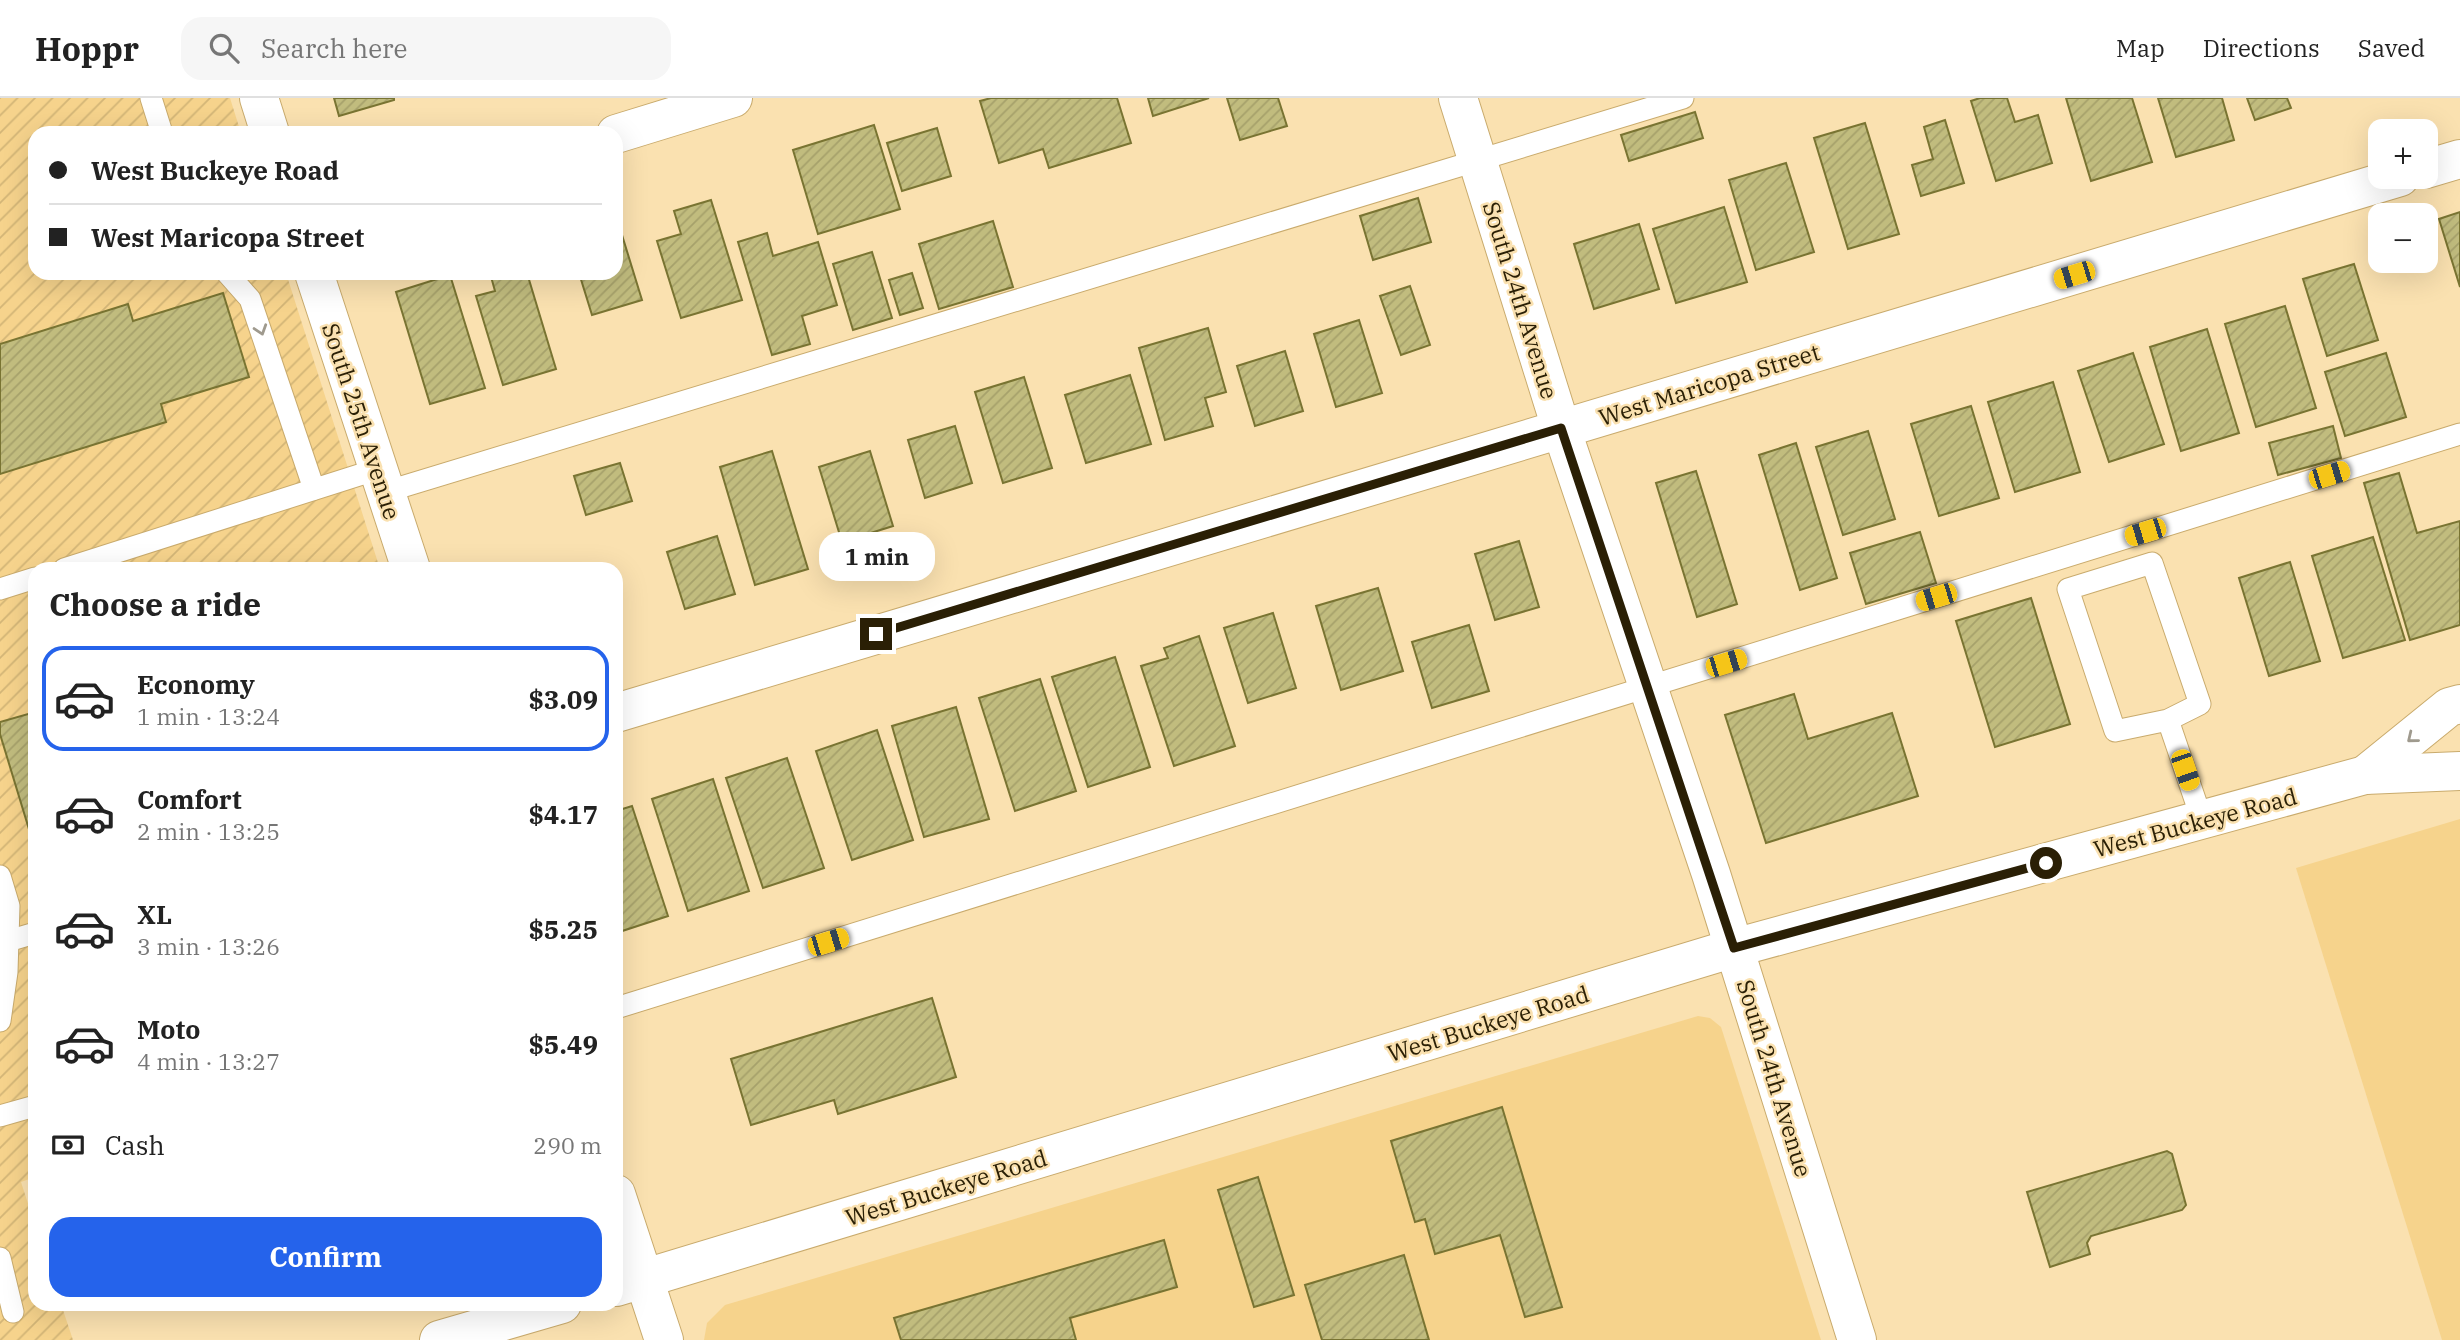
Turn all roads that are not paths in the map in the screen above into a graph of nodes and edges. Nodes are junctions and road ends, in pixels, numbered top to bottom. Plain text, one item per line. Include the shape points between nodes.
1 (151, 98) edge
2 (259, 98) edge
3 (733, 98) edge
4 (1458, 98) edge
5 (1683, 98) edge
6 (160, 126) edge
7 (268, 126) edge
8 (623, 132) edge
9 (2460, 159) edge
10 (1479, 161) junction
11 (2438, 165) edge
12 (2368, 187) edge
13 (232, 280) edge
14 (316, 280) edge
15 (1561, 428) junction
16 (2460, 434) edge
17 (382, 480) junction
18 (314, 489) junction
19 (86, 562) edge
20 (409, 562) edge
21 (28, 580) edge
22 (0, 589) edge
23 (1647, 687) junction
24 (2460, 704) edge
25 (623, 711) edge
26 (2168, 720) junction
27 (2460, 771) edge
28 (2365, 775) junction
29 (2202, 820) junction
30 (0, 876) edge
31 (28, 935) edge
32 (8, 941) junction
33 (1734, 948) junction
34 (623, 1006) edge
35 (0, 1021) edge
36 (28, 1108) edge
37 (0, 1116) edge
38 (623, 1238) edge
39 (0, 1258) edge
40 (630, 1283) edge
41 (538, 1311) edge
42 (13, 1312) dead end
43 (439, 1340) edge
44 (664, 1340) edge
45 (1857, 1340) edge

1 - 6 lane
2 - 7 street
3 - 8 street
4 - 10 street, South 24th Avenue
5 - 10 lane
9 - 11 street
10 - 15 street, South 24th Avenue
10 - 17 lane
12 - 15 street, West Maricopa Street
13 -> 18 lane via 250,299
14 - 17 street, South 25th Avenue
15 - 23 street, South 24th Avenue
15 - 25 street, West Maricopa Street
16 - 23 lane
17 - 18 lane
17 - 20 street, South 25th Avenue
18 - 19 lane
21 - 22 lane
23 - 33 street, South 24th Avenue
23 - 34 lane
24 -> 28 street, West Buckeye Road via 2449,707
26 - 26 lane via 2200,704 2152,563 2068,589 2115,731
26 - 29 lane
27 - 28 street, West Buckeye Road
28 - 29 street, West Buckeye Road
29 - 33 street, West Buckeye Road
30 - 32 lane via 9,906
31 - 32 lane
32 - 35 lane
33 - 40 street, West Buckeye Road
33 - 45 street, South 24th Avenue
36 - 37 lane
38 - 40 street
39 - 42 lane
40 - 44 street
41 - 43 street

